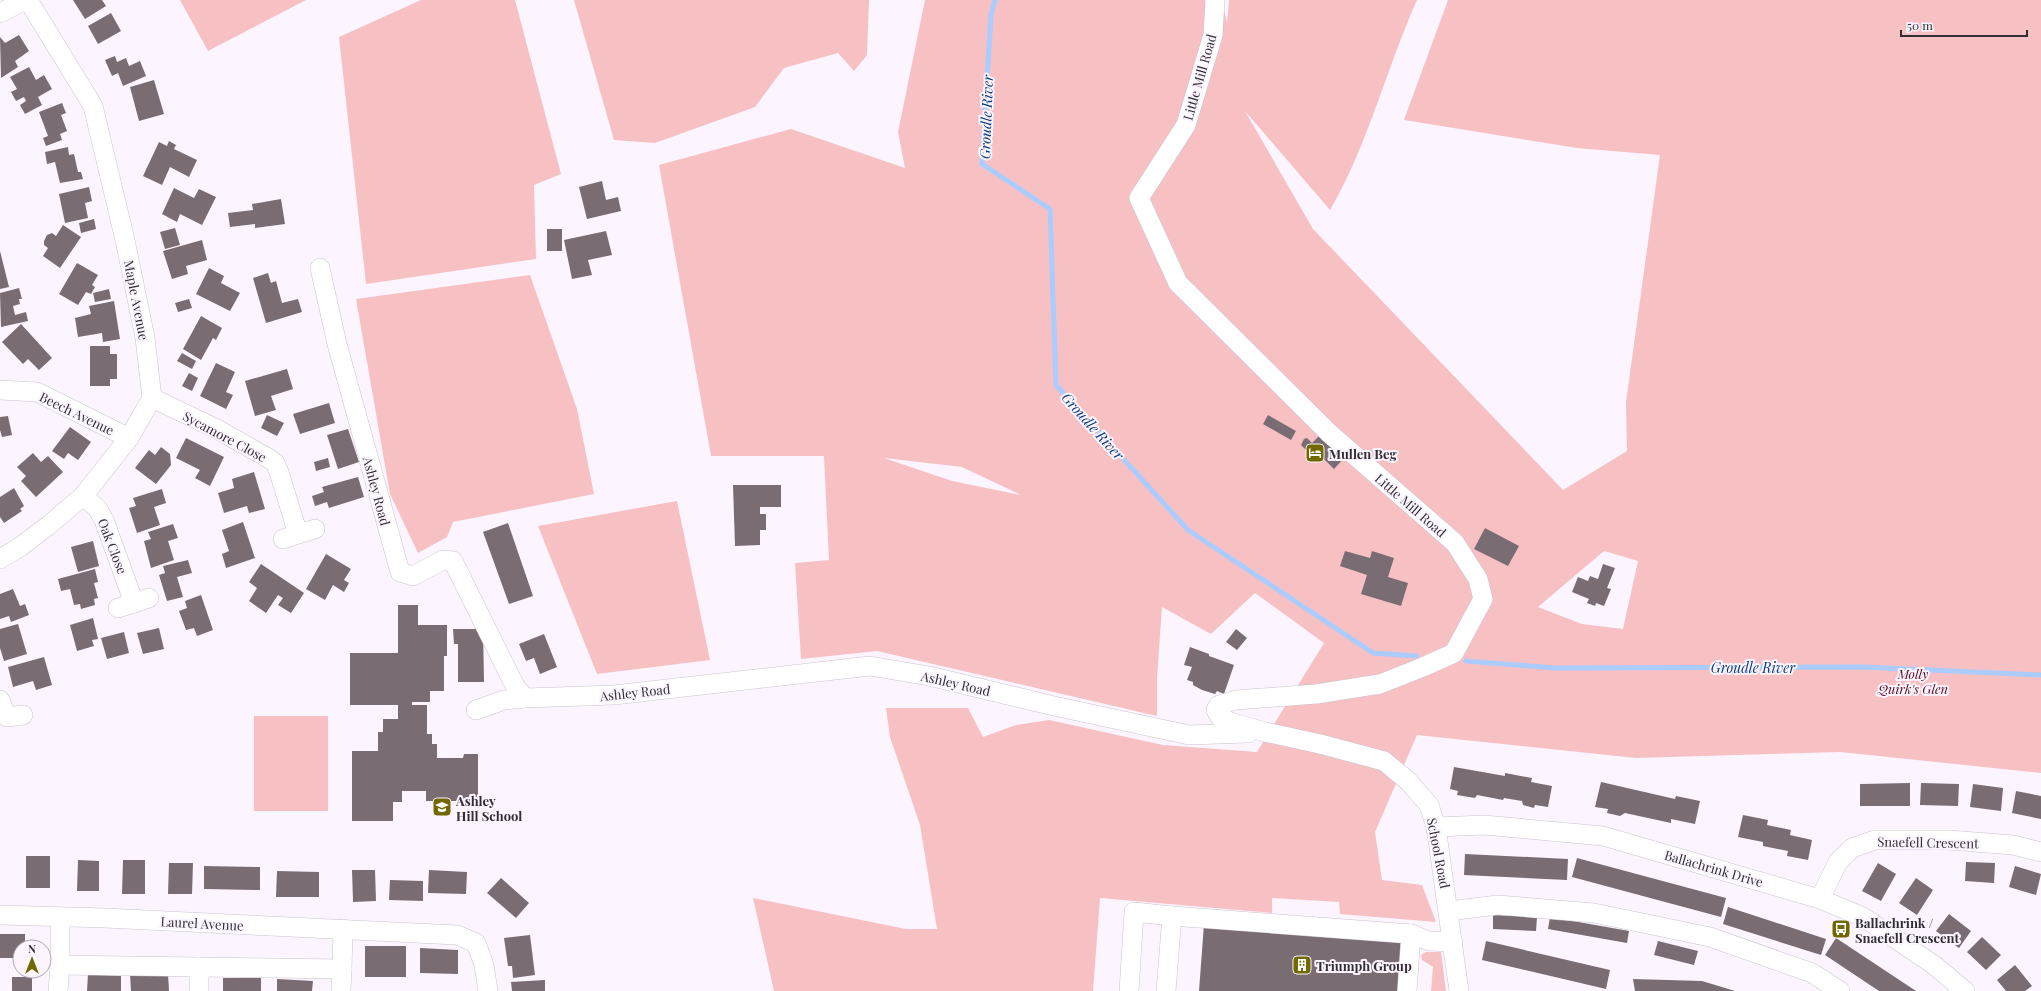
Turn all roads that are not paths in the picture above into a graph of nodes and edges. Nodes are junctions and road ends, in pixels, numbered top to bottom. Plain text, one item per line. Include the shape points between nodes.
1 (25, 0) edge
2 (28, 0) edge
3 (1215, 0) edge
4 (0, 13) edge
5 (320, 268) dead end
6 (0, 390) edge
7 (152, 398) junction
8 (129, 438) junction
9 (82, 496) junction
10 (299, 534) dead end
11 (0, 559) edge
12 (134, 603) dead end
13 (525, 698) junction
14 (476, 710) dead end
15 (1265, 732) junction
16 (1436, 827) junction
17 (2041, 852) edge
18 (1820, 899) junction
19 (1449, 911) junction
20 (0, 916) edge
21 (1172, 916) junction
22 (60, 917) junction
23 (343, 929) junction
24 (1411, 934) junction
25 (1453, 942) junction
26 (60, 965) junction
27 (199, 967) junction
28 (342, 969) junction
29 (58, 991) edge
30 (199, 991) edge
31 (341, 991) edge
32 (488, 991) edge
33 (1129, 991) edge
34 (1166, 991) edge
35 (1407, 991) edge
36 (1459, 991) edge
37 (1840, 991) edge
38 (1965, 991) edge

1 - 4 street
2 - 7 street, Maple Avenue via 93,106 145,338
3 - 15 street, Little Mill Road via 1213,34 1186,125 1139,198 1178,284 1329,433 1455,543 1478,579 1483,600 1454,652 1380,684 1316,694 1236,700 1218,705 1216,710 1220,717
5 - 13 street, Ashley Road via 337,344 400,572 413,576 443,560 453,561 515,686
6 - 8 street, Beech Avenue via 37,392
7 - 8 street
7 - 10 street, Sycamore Close via 215,428 275,463
8 - 9 street
9 - 11 street via 49,525
9 - 12 street, Oak Close via 97,508 104,520
13 - 14 street via 504,700
13 - 15 street, Ashley Road via 614,695 870,666 929,676 1189,735
15 - 16 street, School Road via 1384,761 1408,781 1429,805
16 - 18 street, Ballachrink Drive via 1484,826 1603,836
16 - 19 street, School Road
17 - 18 street, Snaefell Crescent via 2013,845 1949,840 1875,840 1852,848 1838,862
18 - 38 street, Ballachrink Drive via 1863,917 1934,965
19 - 25 street, School Road
19 - 37 street via 1498,905 1608,915 1710,937 1812,973
20 - 22 street, Laurel Avenue
21 - 24 street
21 - 33 street via 1134,912
21 - 34 street
22 - 23 street, Laurel Avenue
22 - 26 street
23 - 28 street
23 - 32 street, Laurel Avenue via 457,935 476,943 484,965
24 - 25 street via 1429,941
24 - 35 street
25 - 36 street, School Road
26 - 27 street
26 - 29 street
27 - 28 street
27 - 30 street
28 - 31 street

